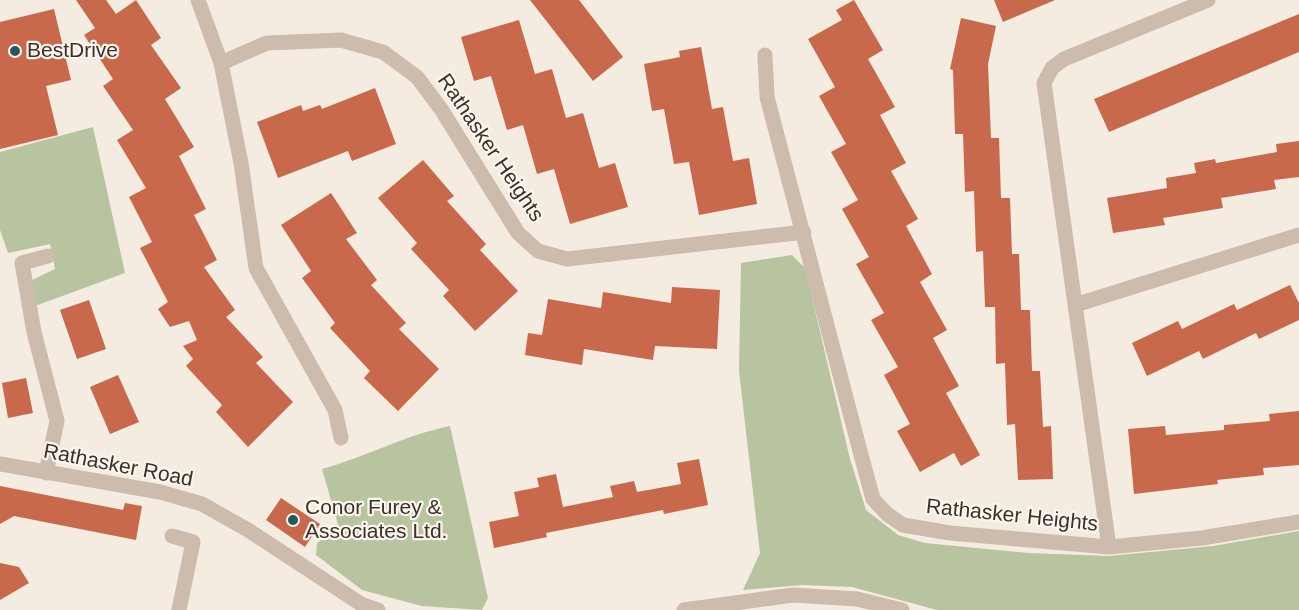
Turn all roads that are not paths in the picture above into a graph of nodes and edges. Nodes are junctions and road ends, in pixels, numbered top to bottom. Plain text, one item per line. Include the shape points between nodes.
1 (198, 0) edge
2 (1208, 0) edge
3 (765, 55) dead end
4 (221, 63) junction
5 (804, 232) junction
6 (1299, 235) edge
7 (48, 256) dead end
8 (1075, 305) junction
9 (341, 438) dead end
10 (0, 464) edge
11 (46, 473) junction
12 (1299, 522) edge
13 (172, 536) dead end
14 (1109, 547) junction
15 (179, 610) edge
16 (378, 610) edge
17 (684, 610) edge
18 (902, 610) edge

1 - 4 street
2 - 8 street, Rathasker Heights via 1064,59 1052,68 1044,83
3 - 5 street, Rathasker Heights via 767,97
4 - 5 street, Rathasker Heights via 267,43 341,40 383,52 417,77 518,233 538,251 567,259
4 - 9 street via 242,163 256,268 335,410
5 - 14 street, Rathasker Heights via 873,499 903,525
6 - 8 street
7 - 11 street via 22,263 34,333 57,421
8 - 14 street, Rathasker Heights
10 - 11 street, Rathasker Road
11 - 16 street, Rathasker Road via 160,492 202,504 361,604
12 - 14 street, Rathasker Heights via 1202,538
13 - 15 street via 193,542
17 - 18 street via 793,596 857,599

